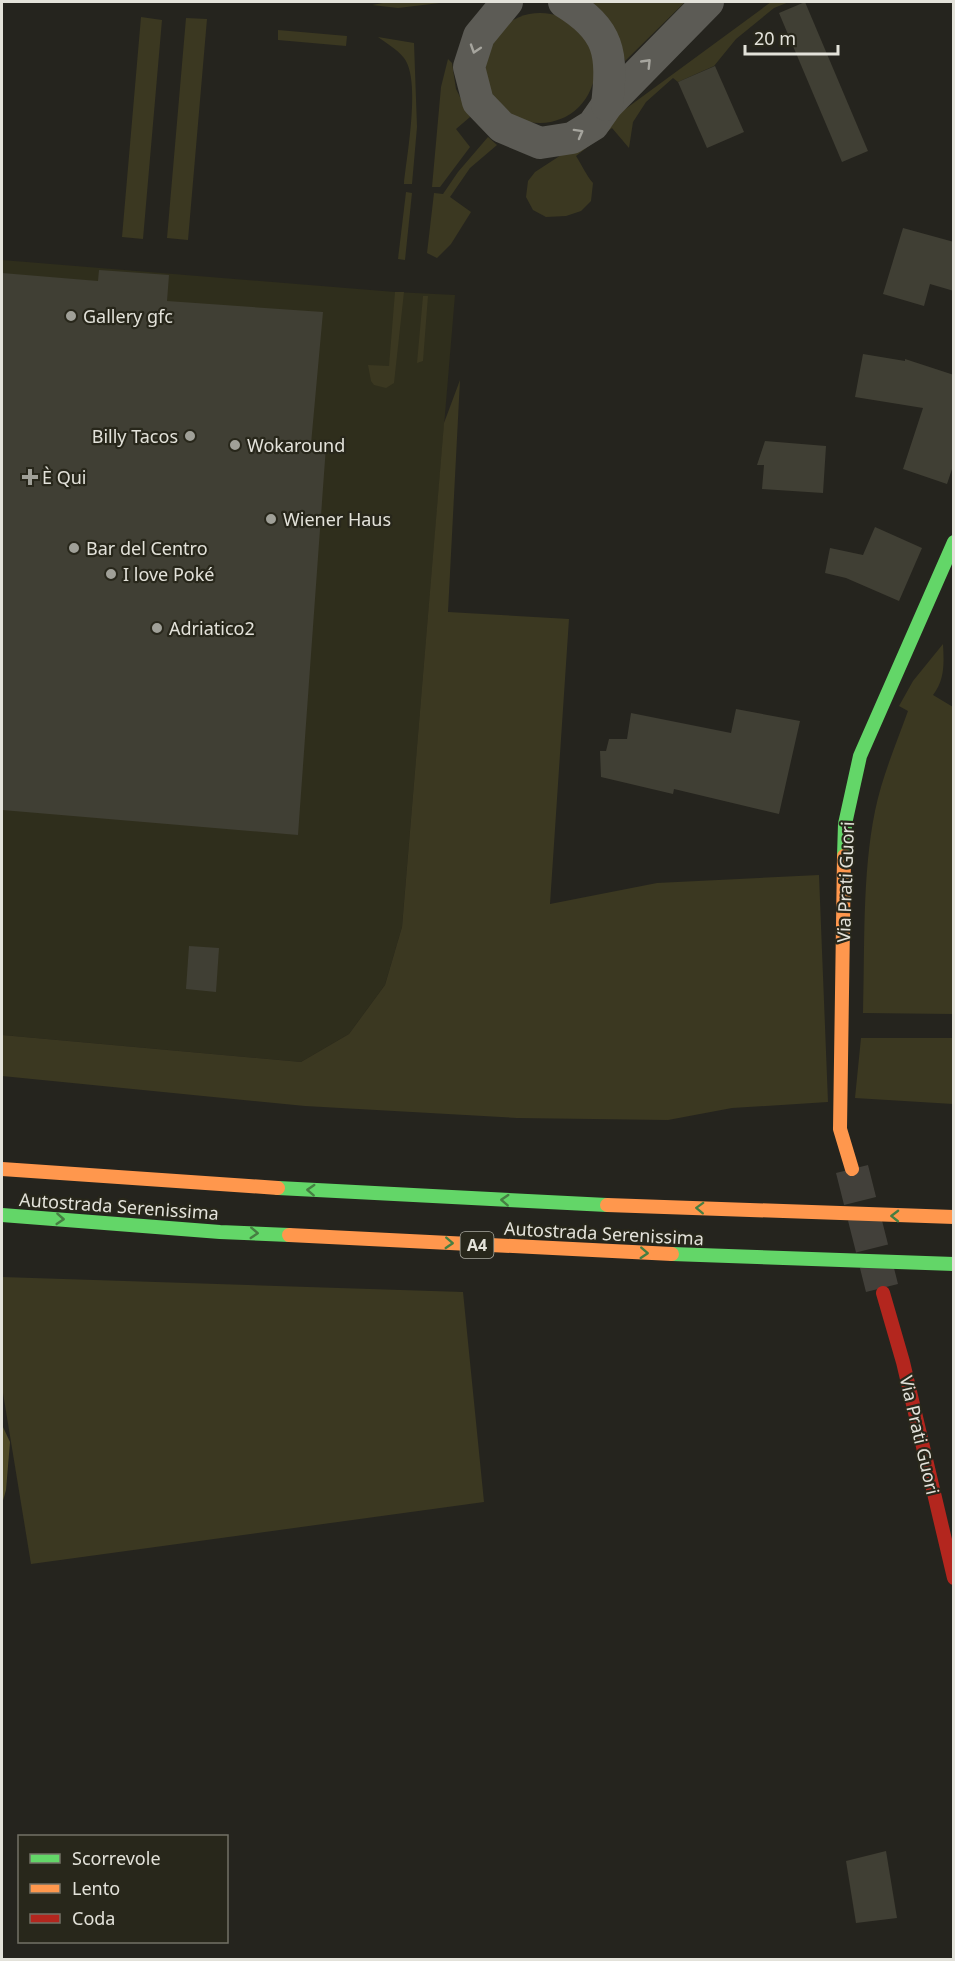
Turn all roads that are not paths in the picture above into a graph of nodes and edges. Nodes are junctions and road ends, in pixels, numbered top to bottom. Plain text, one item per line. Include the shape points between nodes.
1 (507, 2) edge
2 (564, 2) edge
3 (708, 2) edge
4 (607, 105) junction
5 (954, 542) edge
6 (2, 1169) edge
7 (852, 1169) tunnel mouth
8 (2, 1215) edge
9 (954, 1217) edge
10 (954, 1264) edge
11 (883, 1293) tunnel mouth
12 (954, 1578) edge

1 -> 4 street via 479,36 469,67 478,102 502,127 540,143 572,138 593,125
2 - 4 street via 596,25 606,48 611,70
4 -> 3 street
5 - 7 main road, Via Prati Guori via 860,756 845,824 840,1128
9 -> 6 main road, Autostrada Serenissima via 216,1185
8 -> 10 main road, Autostrada Serenissima / A4 via 219,1232
11 - 12 main road, Via Prati Guori

